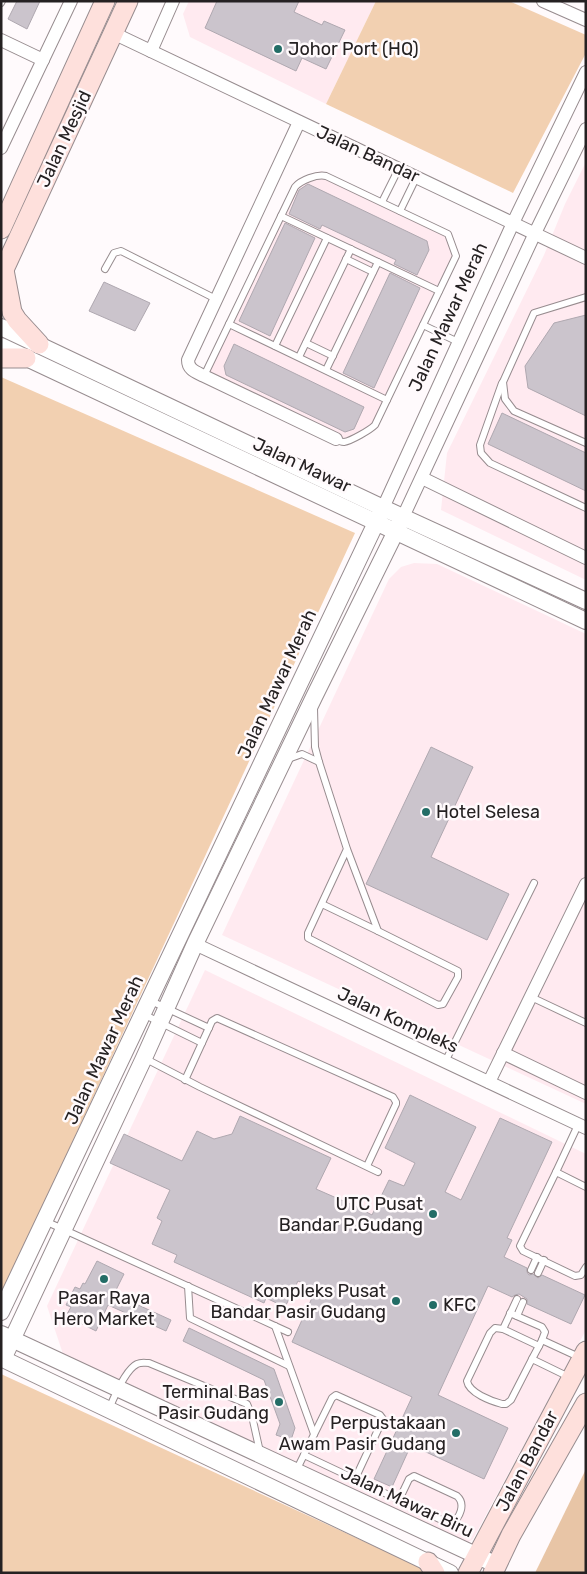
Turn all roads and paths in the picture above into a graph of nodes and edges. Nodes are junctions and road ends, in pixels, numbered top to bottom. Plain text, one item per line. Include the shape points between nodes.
1 (71, 1) edge
2 (106, 1) edge
3 (128, 1) edge
4 (172, 1) edge
5 (543, 1) edge
6 (586, 20) edge
7 (113, 33) junction
8 (1, 40) edge
9 (151, 51) junction
10 (43, 60) junction
11 (586, 72) edge
12 (299, 122) junction
13 (586, 129) edge
14 (1, 148) edge
15 (398, 168) junction
16 (417, 176) junction
17 (382, 202) junction
18 (400, 211) junction
19 (281, 216) junction
20 (513, 223) junction
21 (1, 229) edge
22 (535, 233) junction
23 (327, 238) junction
24 (351, 249) junction
25 (586, 258) edge
26 (346, 259) junction
27 (378, 262) junction
28 (105, 269) dead end
29 (373, 272) junction
30 (3, 273) edge
31 (440, 292) junction
32 (586, 297) edge
33 (216, 299) junction
34 (229, 324) junction
35 (423, 325) junction
36 (1, 327) edge
37 (458, 342) junction
38 (306, 343) junction
39 (39, 344) junction
40 (1, 346) edge
41 (275, 346) junction
42 (333, 356) junction
43 (298, 357) junction
44 (1, 358) edge
45 (26, 358) junction
46 (326, 370) junction
47 (204, 376) junction
48 (503, 382) junction
49 (387, 400) junction
50 (336, 439) joint
51 (586, 443) edge
52 (422, 478) junction
53 (586, 508) edge
54 (379, 515) junction
55 (400, 524) junction
56 (586, 558) edge
57 (586, 601) edge
58 (586, 622) edge
59 (314, 697) junction
60 (284, 761) junction
61 (319, 762) junction
62 (347, 849) junction
63 (534, 883) dead end
64 (586, 884) edge
65 (322, 904) junction
66 (378, 931) junction
67 (195, 944) junction
68 (531, 997) junction
69 (146, 1007) junction
70 (163, 1015) junction
71 (586, 1023) edge
72 (209, 1028) junction
73 (202, 1043) junction
74 (503, 1053) junction
75 (144, 1058) junction
76 (445, 1062) junction
77 (185, 1080) junction
78 (488, 1082) junction
79 (586, 1093) edge
80 (582, 1127) edge
81 (367, 1166) junction
82 (378, 1172) dead end
83 (556, 1172) junction
84 (586, 1187) edge
85 (46, 1221) junction
86 (64, 1229) junction
87 (540, 1259) junction
88 (586, 1266) edge
89 (534, 1271) dead end
90 (188, 1286) junction
91 (520, 1301) dead end
92 (1, 1312) edge
93 (513, 1315) junction
94 (275, 1326) junction
95 (502, 1329) junction
96 (288, 1332) dead end
97 (7, 1337) edge
98 (540, 1343) junction
99 (584, 1354) edge
100 (2, 1358) edge
101 (532, 1359) junction
102 (289, 1366) junction
103 (570, 1377) junction
104 (118, 1390) junction
105 (586, 1403) edge
106 (109, 1409) junction
107 (314, 1434) junction
108 (304, 1455) junction
109 (261, 1456) junction
110 (296, 1472) junction
111 (355, 1479) junction
112 (399, 1500) junction
113 (473, 1564) edge
114 (431, 1568) edge
115 (495, 1569) edge
116 (450, 1573) edge

1 - 10 street
2 - 21 main road, Jalan Mesjid
3 - 7 main road, Jalan Mesjid
4 - 9 street
5 - 6 street
7 - 9 street, Jalan Bandar
7 - 30 main road, Jalan Mesjid
8 - 10 street
9 - 12 street, Jalan Bandar
10 - 14 street
11 - 20 street, Jalan Mawar Merah
12 - 15 street, Jalan Bandar
12 - 33 street
13 - 22 street
15 - 16 street, Jalan Bandar
15 - 17 lane
16 - 18 lane
16 - 20 street, Jalan Bandar
17 - 18 lane
17 - 19 lane via 321,175 296,185
18 - 31 lane via 450,236 455,258
19 - 23 lane
19 - 34 lane
20 - 22 street, Jalan Bandar
20 - 37 street, Jalan Mawar Merah
22 - 25 street, Jalan Bandar
22 - 52 street
23 - 24 lane
23 - 41 lane
24 - 26 lane
24 - 27 lane
26 - 29 lane
26 - 38 lane
27 - 29 lane
27 - 31 lane
28 - 33 lane via 114,253 120,251
29 - 42 lane
30 - 39 main road via 12,312
31 - 35 lane
32 - 48 lane via 534,313
33 - 47 street via 188,360 190,368
34 - 41 lane
34 - 47 lane
35 - 37 lane
35 - 49 lane
36 - 39 street, Jalan Mawar
37 - 54 street, Jalan Mawar Merah
38 - 42 lane
38 - 43 lane
39 - 54 street, Jalan Mawar
40 - 45 street, Jalan Mawar
41 - 43 lane
42 - 46 lane
43 - 46 lane
44 - 45 main road
45 - 54 street, Jalan Mawar
46 - 49 lane
47 - 50 street
48 - 51 lane via 505,399 514,412
48 - 53 lane via 480,453 490,463
49 - 50 lane via 371,428 345,442
52 - 55 street
52 - 56 street
54 - 55 street, Jalan Mawar
54 - 69 street, Jalan Mawar Merah
55 - 57 street, Jalan Mawar
55 - 58 street, Jalan Mawar
55 - 59 street
59 - 60 street
59 - 61 lane via 314,732
60 - 61 lane via 302,754
60 - 67 street
61 - 62 lane
62 - 65 lane
62 - 66 lane
63 - 76 lane
64 - 68 street
65 - 66 lane
65 - 66 lane via 308,938 438,1005 443,1004 458,972
67 - 70 street
67 - 76 street, Jalan Kompleks
68 - 71 lane
68 - 74 street
69 - 70 lane
69 - 70 lane
69 - 85 street, Jalan Mawar Merah
70 - 72 lane
70 - 73 lane
70 - 75 street
72 - 73 lane
72 - 81 lane via 214,1019 220,1018 393,1097 396,1104
73 - 77 lane
74 - 78 street
74 - 79 street
75 - 77 lane
75 - 86 street
76 - 78 street, Jalan Kompleks
77 - 81 lane
78 - 80 street, Jalan Kompleks
80 - 83 lane
81 - 82 lane
83 - 84 lane
83 - 87 lane via 520,1246
85 - 86 lane
85 - 92 street, Jalan Mawar Merah
86 - 90 lane
86 - 97 street
87 - 88 lane via 575,1276 581,1275
87 - 89 lane
90 - 94 lane
90 - 102 lane via 190,1318
91 - 93 lane
93 - 95 lane
93 - 98 lane via 544,1329
94 - 96 lane
94 - 102 lane
95 - 98 lane
95 - 101 lane via 495,1328 490,1333 467,1378 469,1388 506,1404
97 - 100 street
97 - 104 street, Jalan Mawar Biru
98 - 99 lane
98 - 101 lane
99 - 103 main road, Jalan Bandar
100 - 106 street
101 - 103 lane
102 - 107 lane
103 - 113 main road, Jalan Bandar
104 - 106 lane
104 - 109 street, Jalan Mawar Biru
104 - 109 lane via 131,1369 142,1362 242,1401 250,1408
105 - 115 main road, Jalan Bandar
106 - 114 street
107 - 108 lane
107 - 111 lane via 336,1395 382,1416
108 - 110 lane
108 - 111 lane
109 - 110 street, Jalan Mawar Biru
110 - 113 street, Jalan Mawar Biru
111 - 112 lane
112 - 112 lane via 451,1524 462,1505 457,1496 414,1476 409,1479
113 - 115 street, Jalan Mawar Biru
114 - 116 street

